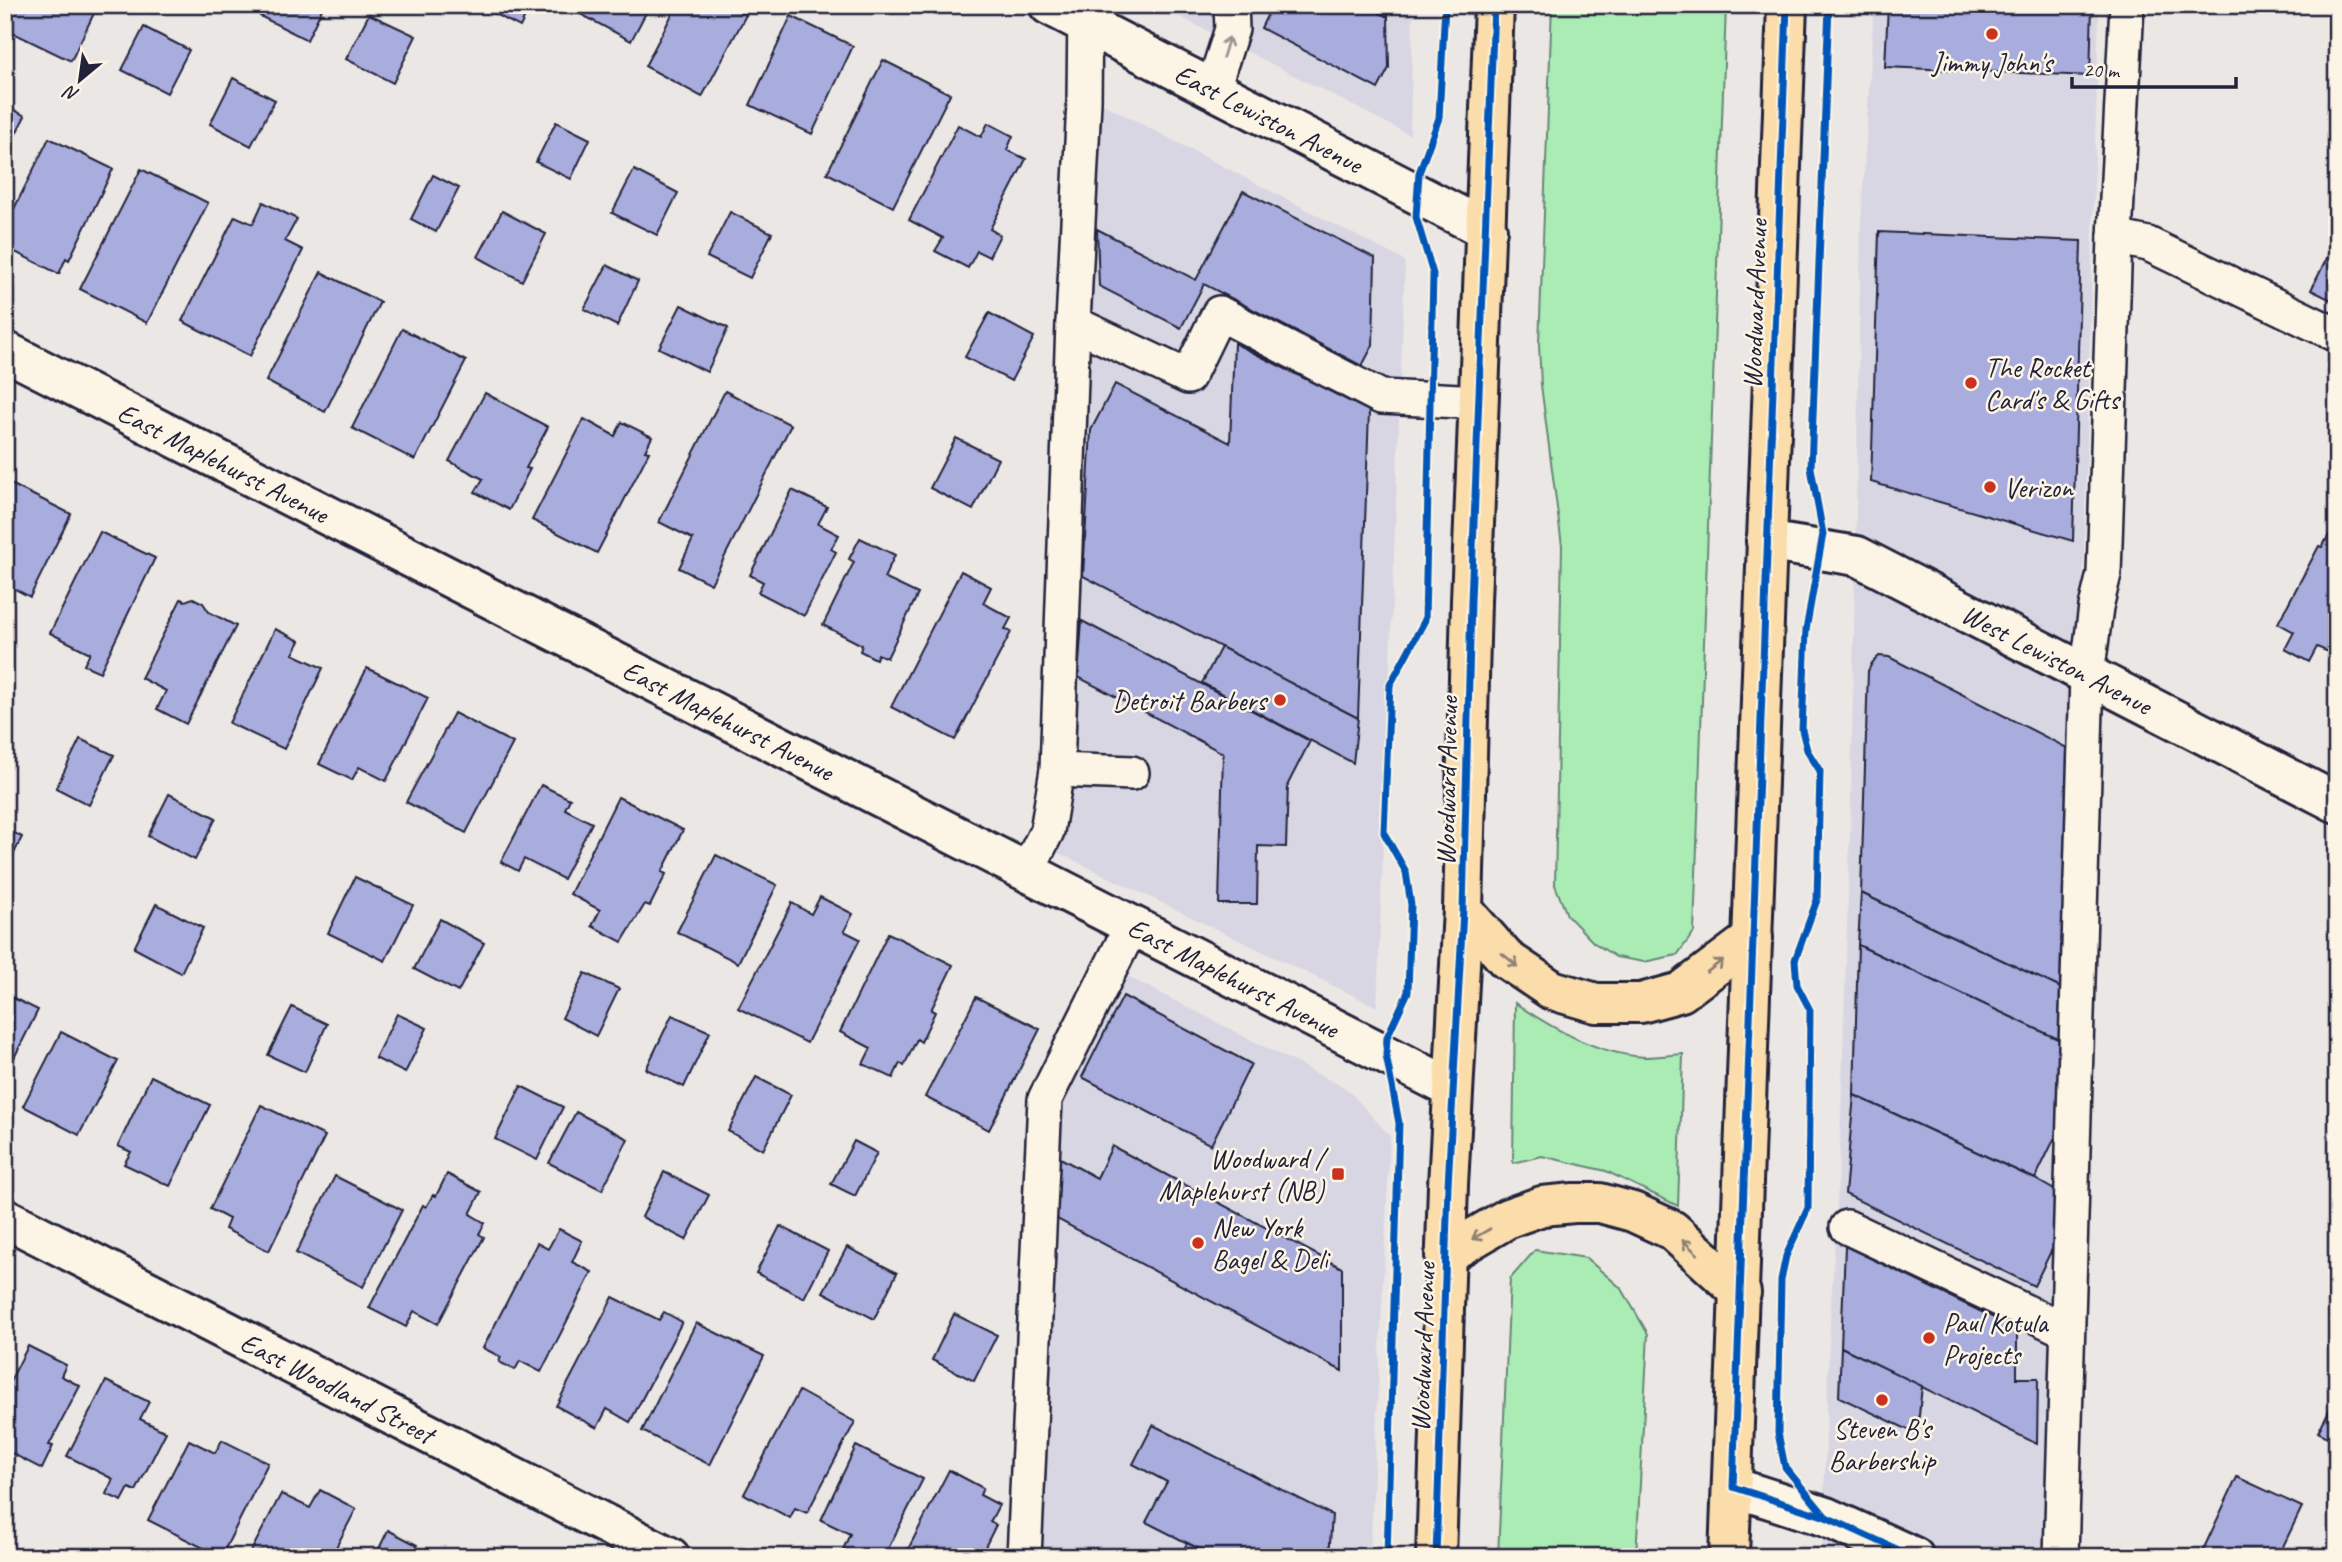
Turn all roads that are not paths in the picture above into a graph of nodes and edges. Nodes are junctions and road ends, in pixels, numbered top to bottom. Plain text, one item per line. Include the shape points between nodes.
1 (1049, 5) edge
2 (1231, 5) edge
3 (1494, 5) edge
4 (1787, 5) edge
5 (2127, 5) edge
6 (1085, 15) edge
7 (1213, 88) junction
8 (1487, 230) junction
9 (2115, 237) junction
10 (1073, 323) junction
11 (2337, 335) edge
12 (5, 352) edge
13 (1480, 402) junction
14 (1766, 541) junction
15 (2087, 675) junction
16 (1057, 770) junction
17 (1132, 774) dead end
18 (2337, 803) edge
19 (1027, 871) junction
20 (1463, 910) junction
21 (1132, 925) junction
22 (1753, 938) junction
23 (1453, 1088) junction
24 (5, 1219) edge
25 (1847, 1227) dead end
26 (1445, 1255) junction
27 (1741, 1293) junction
28 (2067, 1331) junction
29 (1733, 1487) junction
30 (670, 1557) edge
31 (1024, 1557) edge
32 (1436, 1557) edge
33 (1729, 1557) edge
34 (1914, 1557) edge
35 (2060, 1557) edge

1 - 6 street, East Lewiston Avenue
7 -> 2 lane via 1232,29
3 - 8 main road, Woodward Avenue
4 - 14 main road, Woodward Avenue
5 - 9 lane
6 - 7 street, East Lewiston Avenue
6 - 10 lane
7 - 8 street, East Lewiston Avenue
8 - 13 main road, Woodward Avenue
9 - 11 lane via 2148,244
9 - 15 lane via 2104,574
10 - 13 lane via 1188,377 1219,313 1381,397
10 - 16 lane
12 - 19 street, East Maplehurst Avenue
13 - 20 main road, Woodward Avenue
14 - 15 street, West Lewiston Avenue via 1857,556
14 - 22 main road, Woodward Avenue
15 - 18 street, West Lewiston Avenue
15 - 28 lane
16 - 17 lane
16 - 19 lane via 1047,831
19 - 21 street, East Maplehurst Avenue
20 -> 22 main road via 1506,959 1552,990 1597,1003 1641,1003 1681,992
20 - 23 main road, Woodward Avenue
21 - 23 street, East Maplehurst Avenue
21 - 31 lane via 1045,1099
22 - 27 main road, Woodward Avenue
23 - 26 main road, Woodward Avenue
24 - 30 street, East Woodland Street
25 - 28 lane
27 -> 26 main road via 1672,1230 1600,1203 1542,1206 1508,1218
26 - 32 main road, Woodward Avenue
27 - 29 main road, Woodward Avenue
28 - 35 lane
29 - 33 main road, Woodward Avenue
29 - 34 street via 1845,1524

